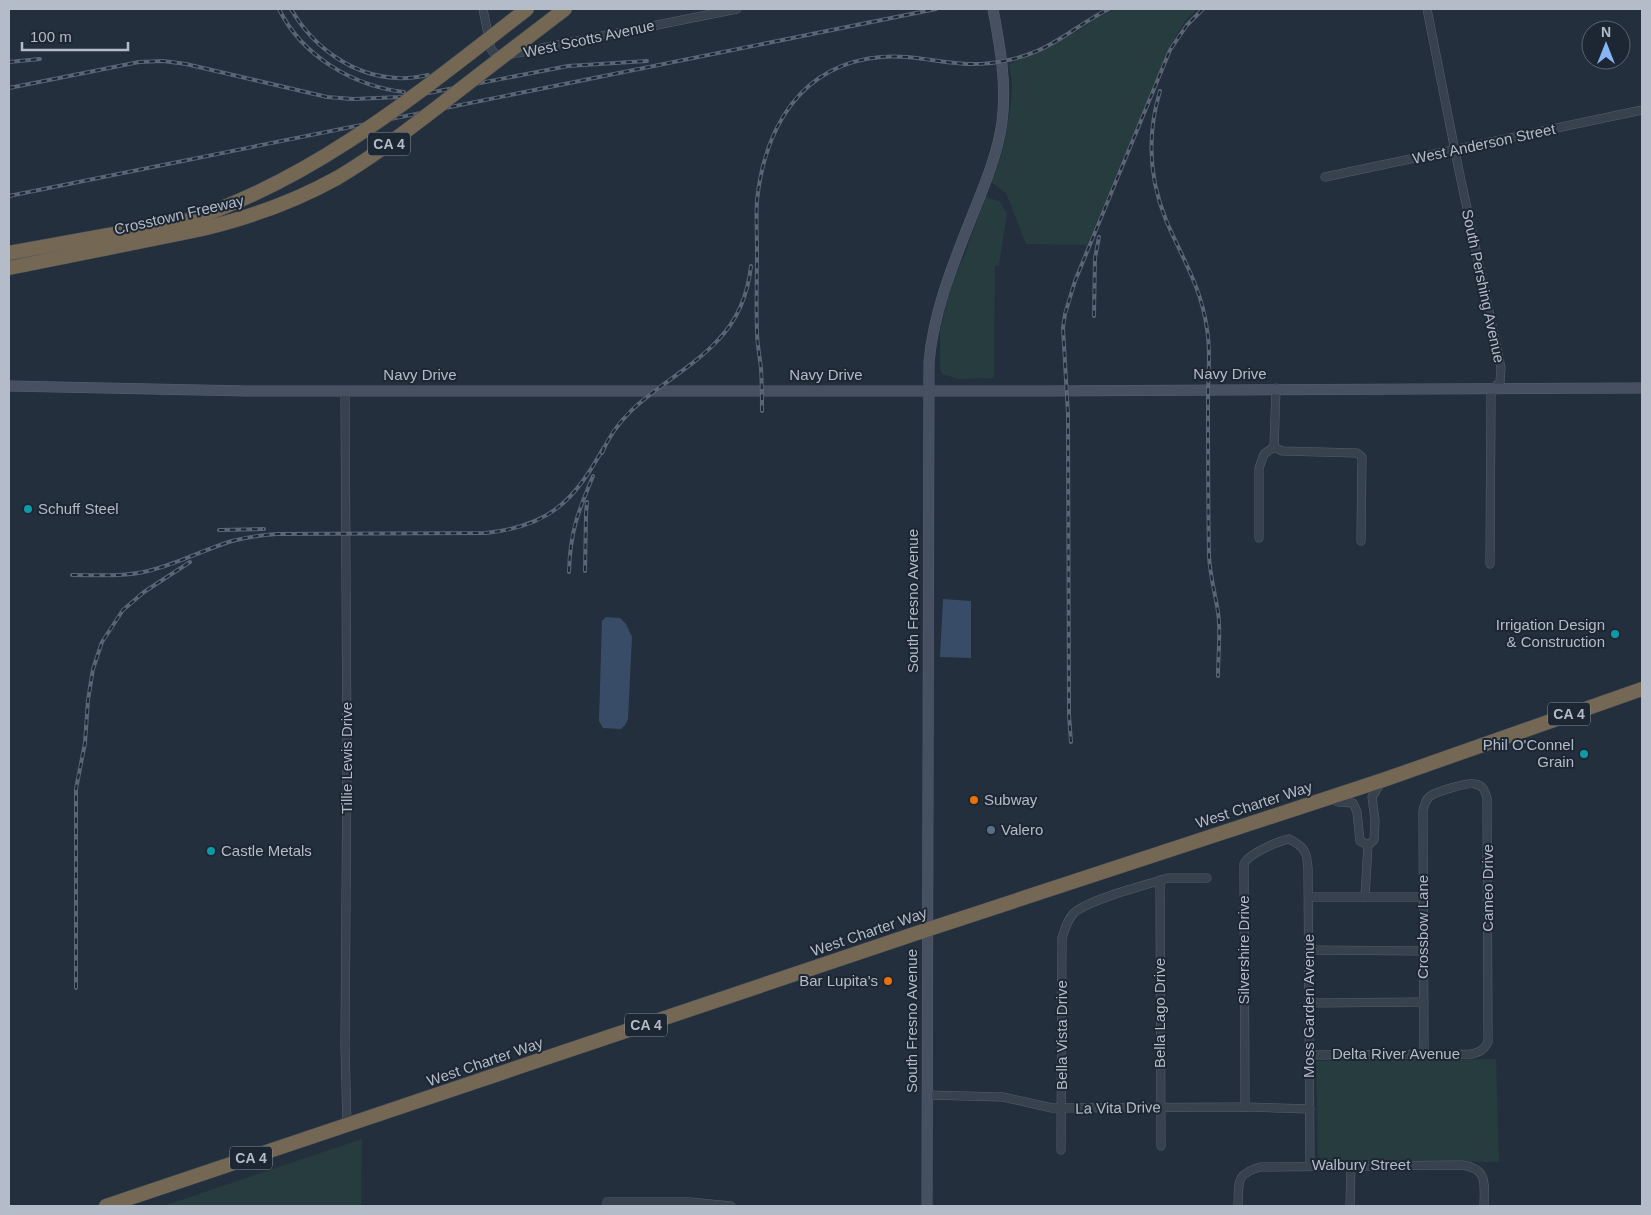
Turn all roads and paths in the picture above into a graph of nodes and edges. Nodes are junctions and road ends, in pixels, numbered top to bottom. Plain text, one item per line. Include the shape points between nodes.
1 (482, 9) edge
2 (527, 9) edge
3 (565, 9) edge
4 (737, 9) edge
5 (993, 9) edge
6 (1427, 9) edge
7 (1642, 110) edge
8 (1455, 151) junction
9 (1325, 177) dead end
10 (187, 226) junction
11 (9, 253) edge
12 (9, 268) edge
13 (9, 386) edge
14 (1276, 388) junction
15 (1494, 388) junction
16 (1642, 388) edge
17 (928, 389) junction
18 (345, 390) junction
19 (1274, 447) junction
20 (1259, 538) dead end
21 (1361, 541) dead end
22 (1490, 564) dead end
23 (1642, 689) edge
24 (1383, 780) junction
25 (1328, 798) junction
26 (1425, 801) joint
27 (1368, 845) junction
28 (1303, 848) joint
29 (1207, 878) dead end
30 (1160, 880) junction
31 (1309, 897) junction
32 (1365, 897) junction
33 (1423, 897) junction
34 (926, 930) junction
35 (1309, 950) junction
36 (1423, 951) junction
37 (1424, 1002) junction
38 (1309, 1003) junction
39 (1482, 1050) joint
40 (1424, 1054) junction
41 (1310, 1055) junction
42 (927, 1095) junction
43 (1161, 1107) junction
44 (1245, 1107) junction
45 (1061, 1109) junction
46 (1310, 1109) junction
47 (347, 1126) junction
48 (1161, 1146) dead end
49 (1061, 1150) dead end
50 (1310, 1165) junction
51 (1351, 1166) junction
52 (607, 1204) edge
53 (106, 1206) edge
54 (731, 1206) edge
55 (926, 1206) edge
56 (1238, 1206) edge
57 (1350, 1206) edge
58 (1484, 1206) edge

1 - 4 street, West Scotts Avenue via 491,49 499,56
2 - 10 highway, Crosstown Freeway / CA 4, bridge via 338,148 270,188
3 - 10 highway, Crosstown Freeway / CA 4, bridge via 393,141 342,174 295,199 232,222
5 - 17 street, South Fresno Avenue via 1003,72 1002,124 995,155 938,307 931,336
6 - 8 street, South Pershing Avenue
7 - 8 street, West Anderson Street
8 - 9 street, West Anderson Street
8 - 15 street, South Pershing Avenue via 1501,368 1500,382
10 - 11 highway, Crosstown Freeway / CA 4
10 - 12 highway, Crosstown Freeway / CA 4
13 - 18 street, Navy Drive
14 - 15 street, Navy Drive
14 - 17 street, Navy Drive
14 - 19 street
15 - 16 street, Navy Drive
15 - 22 street, South Pershing Avenue via 1491,396
17 - 18 street, Navy Drive
17 - 34 street, South Fresno Avenue
18 - 47 street, Tillie Lewis Drive
19 - 20 street via 1264,454 1259,468
19 - 21 street via 1282,450 1357,452 1362,457
23 - 24 highway, West Charter Way / CA 4
24 - 25 highway, West Charter Way / CA 4
24 - 27 street via 1372,797 1374,840
25 - 27 street via 1353,802 1360,841
25 - 34 highway, West Charter Way / CA 4
26 - 33 street, Crossbow Lane via 1422,811
26 - 39 street, Cameo Drive via 1431,795 1475,783 1485,790 1488,798 1488,1042
27 - 32 street
28 - 31 street, Moss Garden Avenue via 1307,856
28 - 44 street, Silvershire Drive via 1289,839 1284,840 1252,855 1244,864
29 - 30 street
30 - 43 street, Bella Lago Drive
30 - 45 street, Bella Vista Drive via 1086,905 1067,922 1062,938
31 - 32 street
31 - 35 street, Moss Garden Avenue
32 - 33 street
33 - 36 street, Crossbow Lane
34 - 42 street, South Fresno Avenue
34 - 47 highway, West Charter Way / CA 4
35 - 36 street
35 - 38 street, Moss Garden Avenue
36 - 37 street, Crossbow Lane
37 - 38 street
37 - 40 street, Crossbow Lane
38 - 41 street, Moss Garden Avenue
39 - 40 street, Delta River Avenue via 1471,1054
40 - 41 street, Delta River Avenue
41 - 46 street, Moss Garden Avenue
42 - 45 street, La Vita Drive via 1004,1097
42 - 55 street, South Fresno Avenue
43 - 44 street, La Vita Drive
43 - 45 street, La Vita Drive
43 - 48 street, Bella Lago Drive
44 - 46 street, La Vita Drive
45 - 49 street, Bella Vista Drive
46 - 50 street, Moss Garden Avenue
47 - 53 highway, West Charter Way / CA 4
50 - 51 street, Walbury Street
50 - 56 street, Walbury Street via 1249,1170 1240,1176
51 - 57 street
51 - 58 street, Walbury Street via 1473,1167 1481,1173 1484,1181
52 - 54 street via 690,1202

